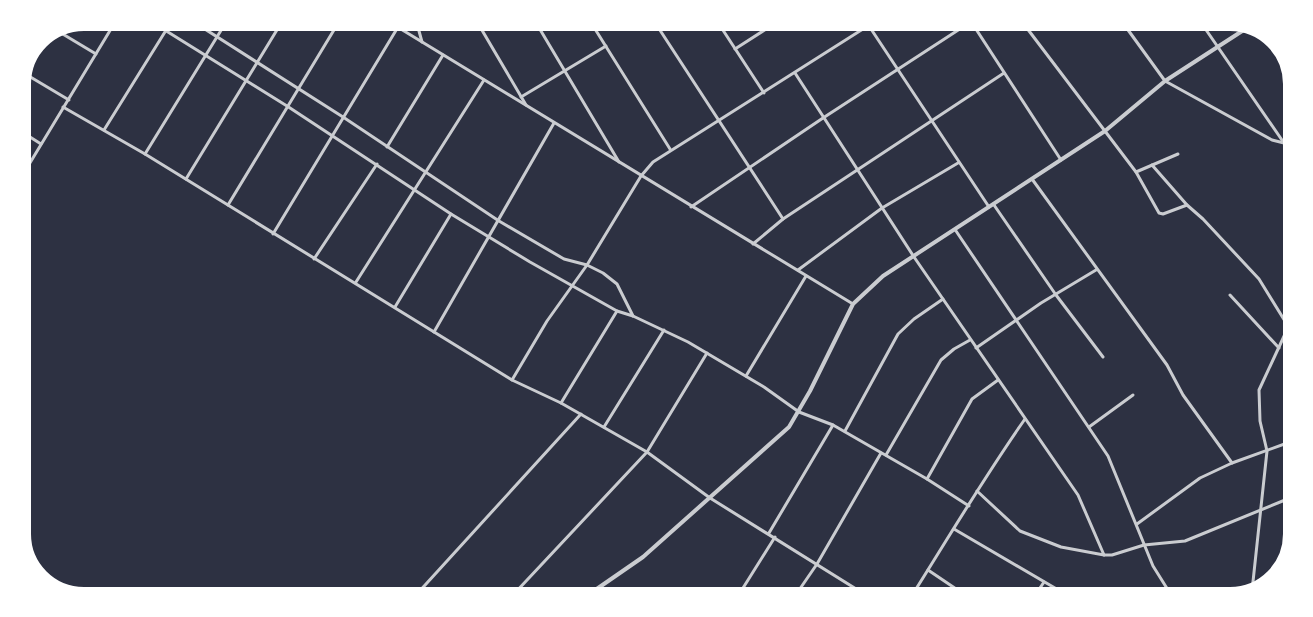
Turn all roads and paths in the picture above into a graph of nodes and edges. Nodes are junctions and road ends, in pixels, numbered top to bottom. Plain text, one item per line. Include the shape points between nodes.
1 (112, 28) edge
2 (162, 28) edge
3 (203, 28) edge
4 (223, 28) edge
5 (278, 28) edge
6 (335, 28) edge
7 (397, 28) edge
8 (400, 28) edge
9 (418, 28) edge
10 (481, 28) edge
11 (539, 28) edge
12 (594, 28) edge
13 (659, 28) edge
14 (720, 28) edge
15 (767, 28) edge
16 (866, 28) edge
17 (870, 28) edge
18 (963, 28) edge
19 (974, 28) edge
20 (1027, 28) edge
21 (1127, 28) edge
22 (1205, 28) edge
23 (165, 30) junction
24 (1244, 30) edge
25 (61, 33) edge
26 (218, 37) junction
27 (422, 42) junction
28 (606, 46) junction
29 (1220, 46) junction
30 (734, 49) junction
31 (96, 54) junction
32 (207, 55) junction
33 (443, 55) junction
34 (258, 62) junction
35 (896, 69) junction
36 (566, 70) junction
37 (1004, 72) junction
38 (795, 73) junction
39 (29, 76) edge
40 (246, 80) junction
41 (484, 80) junction
42 (1165, 81) junction
43 (298, 89) junction
44 (764, 93) junction
45 (521, 98) junction
46 (69, 100) junction
47 (526, 105) junction
48 (288, 106) junction
49 (63, 108) junction
50 (343, 117) junction
51 (822, 118) junction
52 (720, 121) junction
53 (931, 121) junction
54 (554, 123) junction
55 (104, 130) junction
56 (1105, 131) junction
57 (332, 135) junction
58 (28, 136) edge
59 (1284, 143) joint
60 (41, 144) junction
61 (387, 147) junction
62 (670, 149) junction
63 (145, 154) junction
64 (1178, 154) dead end
65 (1061, 160) junction
66 (619, 163) junction
67 (958, 163) junction
68 (377, 164) junction
69 (28, 166) edge
70 (1152, 166) junction
71 (749, 167) junction
72 (857, 170) junction
73 (1136, 172) junction
74 (426, 173) junction
75 (641, 176) junction
76 (186, 179) junction
77 (1032, 179) junction
78 (415, 190) junction
79 (228, 205) junction
80 (994, 205) junction
81 (1187, 205) junction
82 (691, 207) junction
83 (882, 208) junction
84 (989, 208) junction
85 (451, 214) junction
86 (783, 219) junction
87 (499, 221) junction
88 (956, 230) junction
89 (274, 234) junction
90 (490, 238) junction
91 (753, 244) junction
92 (914, 257) junction
93 (314, 259) junction
94 (587, 265) junction
95 (798, 270) junction
96 (1096, 270) junction
97 (806, 276) junction
98 (356, 282) junction
99 (571, 286) junction
100 (1230, 294) dead end
101 (1056, 295) junction
102 (943, 299) junction
103 (853, 304) junction
104 (395, 307) junction
105 (616, 311) junction
106 (633, 316) junction
107 (1016, 320) junction
108 (1286, 322) edge
109 (664, 330) junction
110 (434, 332) junction
111 (1286, 332) edge
112 (970, 340) junction
113 (976, 348) junction
114 (1279, 348) junction
115 (706, 353) junction
116 (1103, 357) dead end
117 (746, 376) junction
118 (512, 380) junction
119 (998, 380) junction
120 (1133, 395) dead end
121 (562, 403) junction
122 (799, 412) junction
123 (581, 414) junction
124 (1025, 419) junction
125 (833, 424) junction
126 (604, 427) junction
127 (1089, 427) junction
128 (844, 431) junction
129 (1286, 444) edge
130 (1268, 450) junction
131 (647, 452) junction
132 (881, 453) junction
133 (886, 455) junction
134 (1232, 463) junction
135 (927, 478) junction
136 (977, 491) junction
137 (710, 498) junction
138 (1286, 500) edge
139 (969, 506) junction
140 (1261, 512) junction
141 (1137, 524) junction
142 (954, 529) junction
143 (769, 533) junction
144 (775, 537) junction
145 (1144, 545) junction
146 (1104, 555) junction
147 (817, 564) junction
148 (928, 570) junction
149 (1044, 582) junction
150 (1253, 584) edge
151 (601, 587) junction
152 (857, 589) edge
153 (421, 590) edge
154 (518, 590) edge
155 (597, 590) edge
156 (606, 590) edge
157 (742, 590) edge
158 (799, 590) edge
159 (915, 590) edge
160 (958, 590) edge
161 (1039, 590) edge
162 (1058, 590) edge
163 (1168, 590) edge

1 - 31 street
2 - 23 street
3 - 26 street
4 - 26 street
5 - 34 street
6 - 43 street
7 - 50 street
8 - 27 street
9 - 27 street
10 - 45 street
11 - 36 street
12 - 28 street
13 - 52 street
14 - 30 street
15 - 30 street
16 - 38 street
17 - 35 street
18 - 35 street
19 - 37 street
20 - 56 street
21 - 42 street
22 - 29 street
23 - 32 street
23 - 55 street
24 - 29 street
25 - 31 street
26 - 32 street
26 - 34 street
27 - 33 street
28 - 36 street
28 - 62 street
29 - 42 street
29 - 59 street
30 - 44 street
31 - 46 street
32 - 40 street
32 - 63 street
33 - 41 street
33 - 61 street
34 - 40 street
34 - 43 street
35 - 51 street
35 - 53 street
36 - 45 street
36 - 66 street
37 - 53 street
37 - 65 street
38 - 44 street
38 - 51 street
39 - 46 street
40 - 48 street
40 - 76 street
41 - 47 street
41 - 74 street
42 - 56 street
42 - 59 street via 1272,140
43 - 48 street
43 - 50 street
44 - 52 street
45 - 47 street
46 - 49 street
47 - 54 street
48 - 57 street
48 - 79 street
49 - 55 street
49 - 60 street
50 - 57 street
50 - 61 street
51 - 71 street
51 - 72 street
52 - 62 street
52 - 71 street
53 - 67 street
53 - 72 street
54 - 66 street
54 - 87 street
55 - 63 street
56 - 65 street
56 - 73 street
57 - 68 street
57 - 89 street
58 - 60 street
60 - 69 street
61 - 74 street
62 - 75 street
63 - 76 street
64 - 70 street
65 - 77 street
66 - 75 street
67 - 83 street
67 - 84 street
68 - 78 street
68 - 93 street
70 - 73 street
70 - 81 street
71 - 82 street
71 - 86 street
72 - 83 street
72 - 86 street
73 - 81 street via 1159,213
74 - 78 street
74 - 87 street
75 - 82 street
75 - 94 street
76 - 79 street
77 - 80 street
77 - 96 street
78 - 85 street
78 - 98 street
79 - 89 street
80 - 84 street
80 - 101 street
81 - 108 street via 1259,279
82 - 91 street
83 - 92 street
83 - 95 street
84 - 88 street
85 - 90 street
85 - 104 street
86 - 91 street
87 - 90 street
87 - 94 street via 564,259
88 - 92 street
88 - 107 street
89 - 93 street
90 - 99 street
90 - 110 street
91 - 95 street
92 - 102 street
92 - 103 street via 883,276
93 - 98 street
94 - 99 street
94 - 106 street via 617,284
95 - 97 street
96 - 101 street
96 - 134 street via 1167,365 1183,394
97 - 103 street
97 - 117 street
98 - 104 street
99 - 105 street
99 - 118 street
100 - 114 street
101 - 107 street
101 - 116 street
102 - 112 street
102 - 128 street via 898,334
103 - 122 street
104 - 110 street
105 - 106 street
105 - 121 street
106 - 109 street
107 - 113 street
107 - 127 street
109 - 115 street
109 - 126 street
110 - 118 street
111 - 114 street
112 - 113 street
112 - 133 street via 940,360
113 - 119 street
114 - 130 street via 1259,390 1260,421
115 - 117 street
115 - 131 street
117 - 122 street
118 - 121 street
119 - 124 street
119 - 135 street via 972,399
120 - 127 street
121 - 123 street
122 - 125 street
122 - 137 street via 789,427
123 - 126 street
123 - 153 street
124 - 136 street
124 - 146 street via 1078,495
125 - 128 street
125 - 143 street
126 - 131 street
127 - 141 street via 1108,456
128 - 132 street
129 - 130 street
130 - 134 street
130 - 140 street
131 - 137 street
131 - 154 street
132 - 133 street
132 - 147 street
133 - 135 street
134 - 141 street via 1200,478
135 - 139 street
136 - 139 street
136 - 146 street via 1020,531 1061,547
137 - 143 street
137 - 151 street via 643,557
138 - 140 street
139 - 142 street
140 - 145 street via 1185,540
140 - 150 street
141 - 145 street
142 - 148 street
142 - 149 street
143 - 144 street
144 - 147 street
144 - 157 street
145 - 146 street
145 - 163 street
147 - 152 street
147 - 158 street
148 - 159 street
148 - 160 street
149 - 161 street
149 - 162 street
151 - 155 street
151 - 156 street

